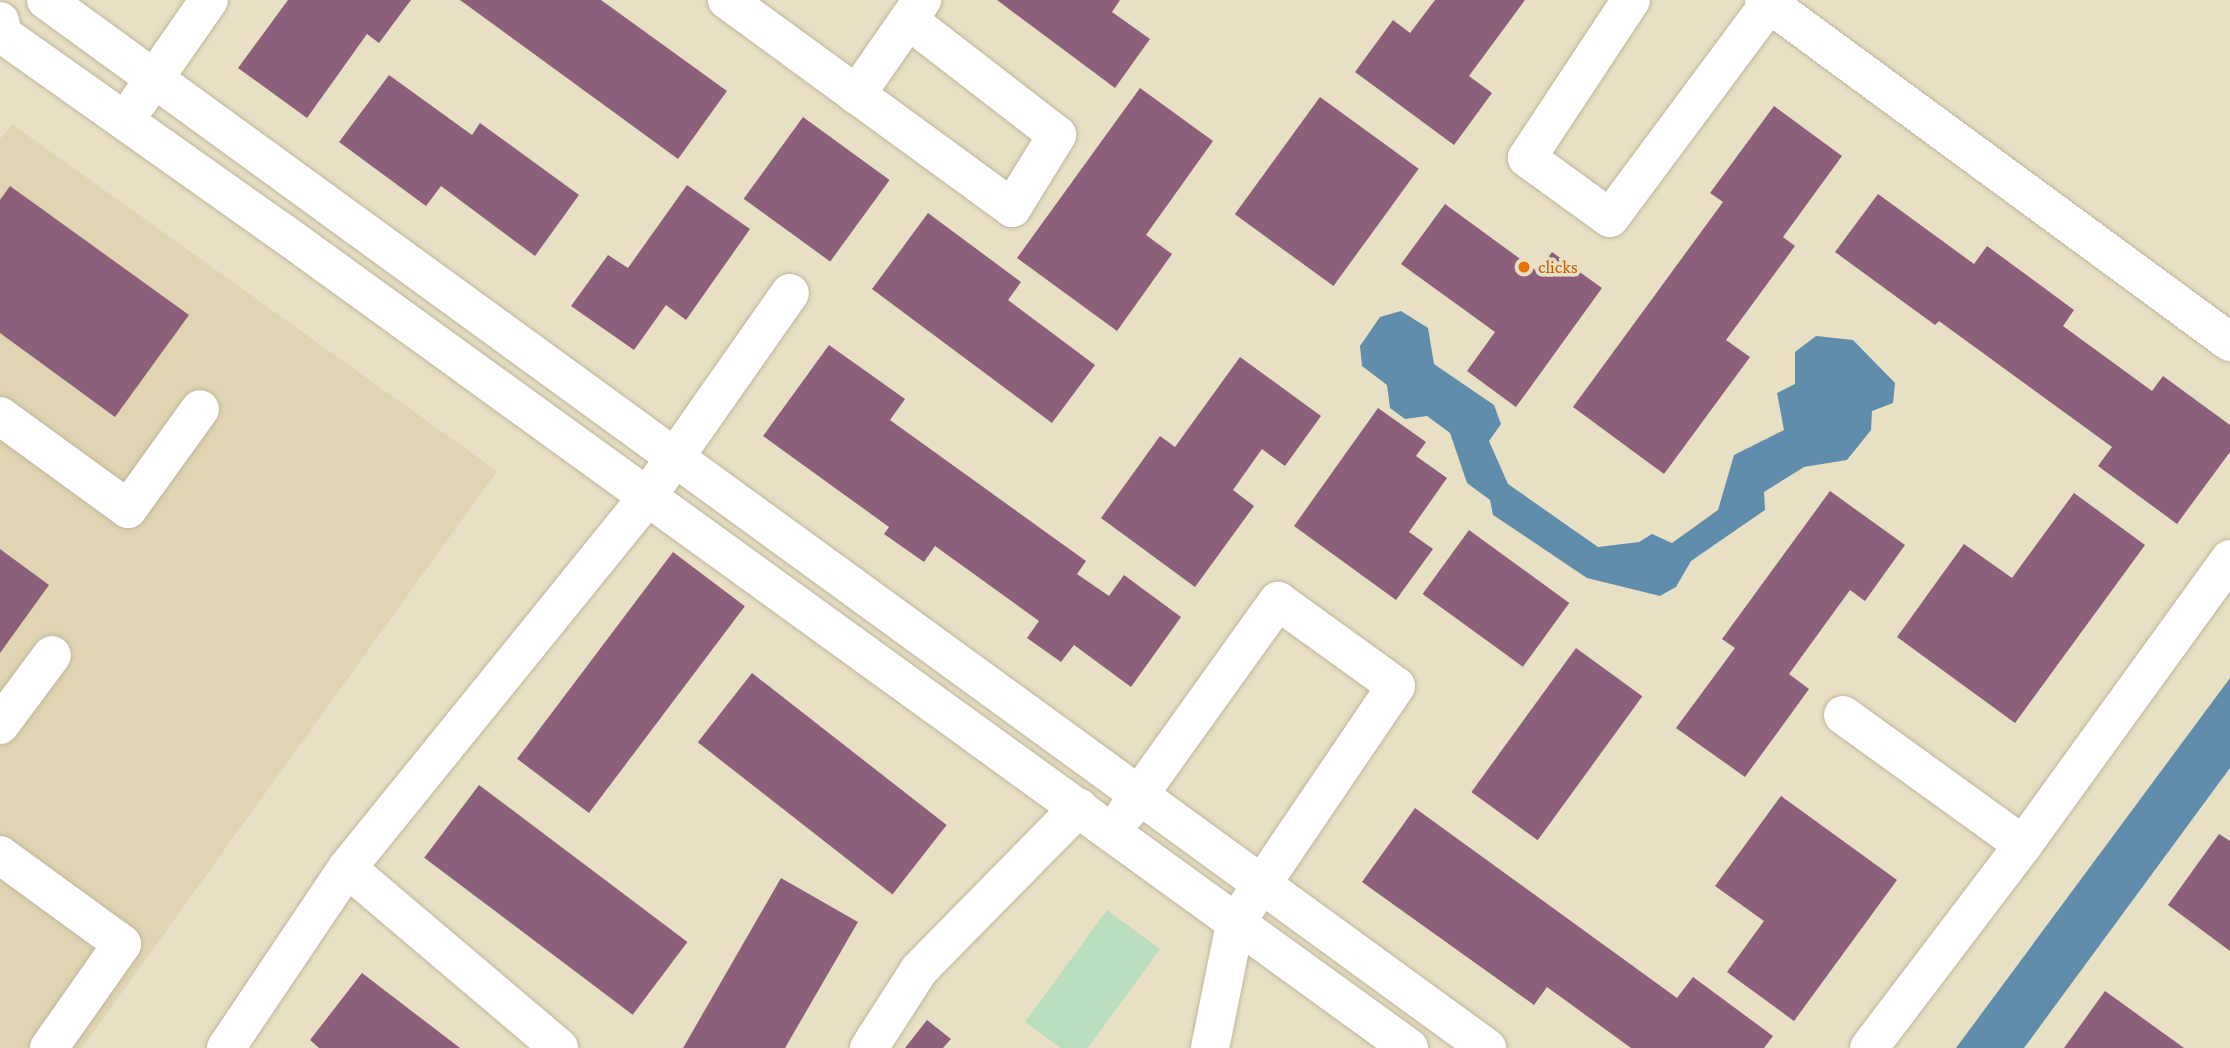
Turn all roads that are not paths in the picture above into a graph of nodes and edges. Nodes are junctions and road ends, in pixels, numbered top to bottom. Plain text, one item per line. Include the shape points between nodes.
1 (46, 0) edge
2 (209, 0) edge
3 (727, 0) edge
4 (1631, 0) edge
5 (1767, 2) edge
6 (915, 10) edge
7 (0, 21) edge
8 (152, 80) junction
9 (856, 95) junction
10 (125, 121) junction
11 (244, 147) junction
12 (217, 186) junction
13 (790, 293) dead end
14 (2230, 342) edge
15 (200, 409) dead end
16 (0, 416) edge
17 (675, 457) junction
18 (647, 497) junction
19 (2230, 559) edge
20 (52, 655) dead end
21 (1843, 715) dead end
22 (0, 725) edge
23 (1140, 793) junction
24 (1079, 807) junction
25 (1113, 831) junction
26 (2024, 845) junction
27 (0, 855) edge
28 (347, 868) junction
29 (1262, 884) junction
30 (1235, 923) junction
31 (49, 1048) edge
32 (226, 1048) edge
33 (559, 1048) edge
34 (869, 1048) edge
35 (1210, 1048) edge
36 (1409, 1048) edge
37 (1487, 1048) edge
38 (1868, 1048) edge

1 - 8 lane
2 - 8 lane
3 - 9 lane
4 - 5 lane via 1527,158 1610,218
5 - 14 lane
6 - 9 lane
6 - 9 lane via 1057,135 1012,208
7 - 10 lane via 2,34
8 - 10 lane
8 - 11 lane
10 - 12 lane
11 - 12 lane
11 - 17 lane
12 - 18 lane
13 - 17 lane
15 - 16 lane via 128,509
17 - 18 lane
17 - 23 lane
18 - 24 lane
18 - 28 lane
19 - 26 lane
20 - 22 lane
21 - 26 lane
23 - 25 lane
23 - 29 lane
23 - 29 lane via 1278,601 1396,686
24 - 25 lane
24 - 34 lane via 919,970
25 - 30 lane
26 - 38 lane
27 - 31 lane via 122,944
28 - 32 lane
28 - 33 lane
29 - 30 lane
29 - 37 lane
30 - 35 lane
30 - 36 lane

